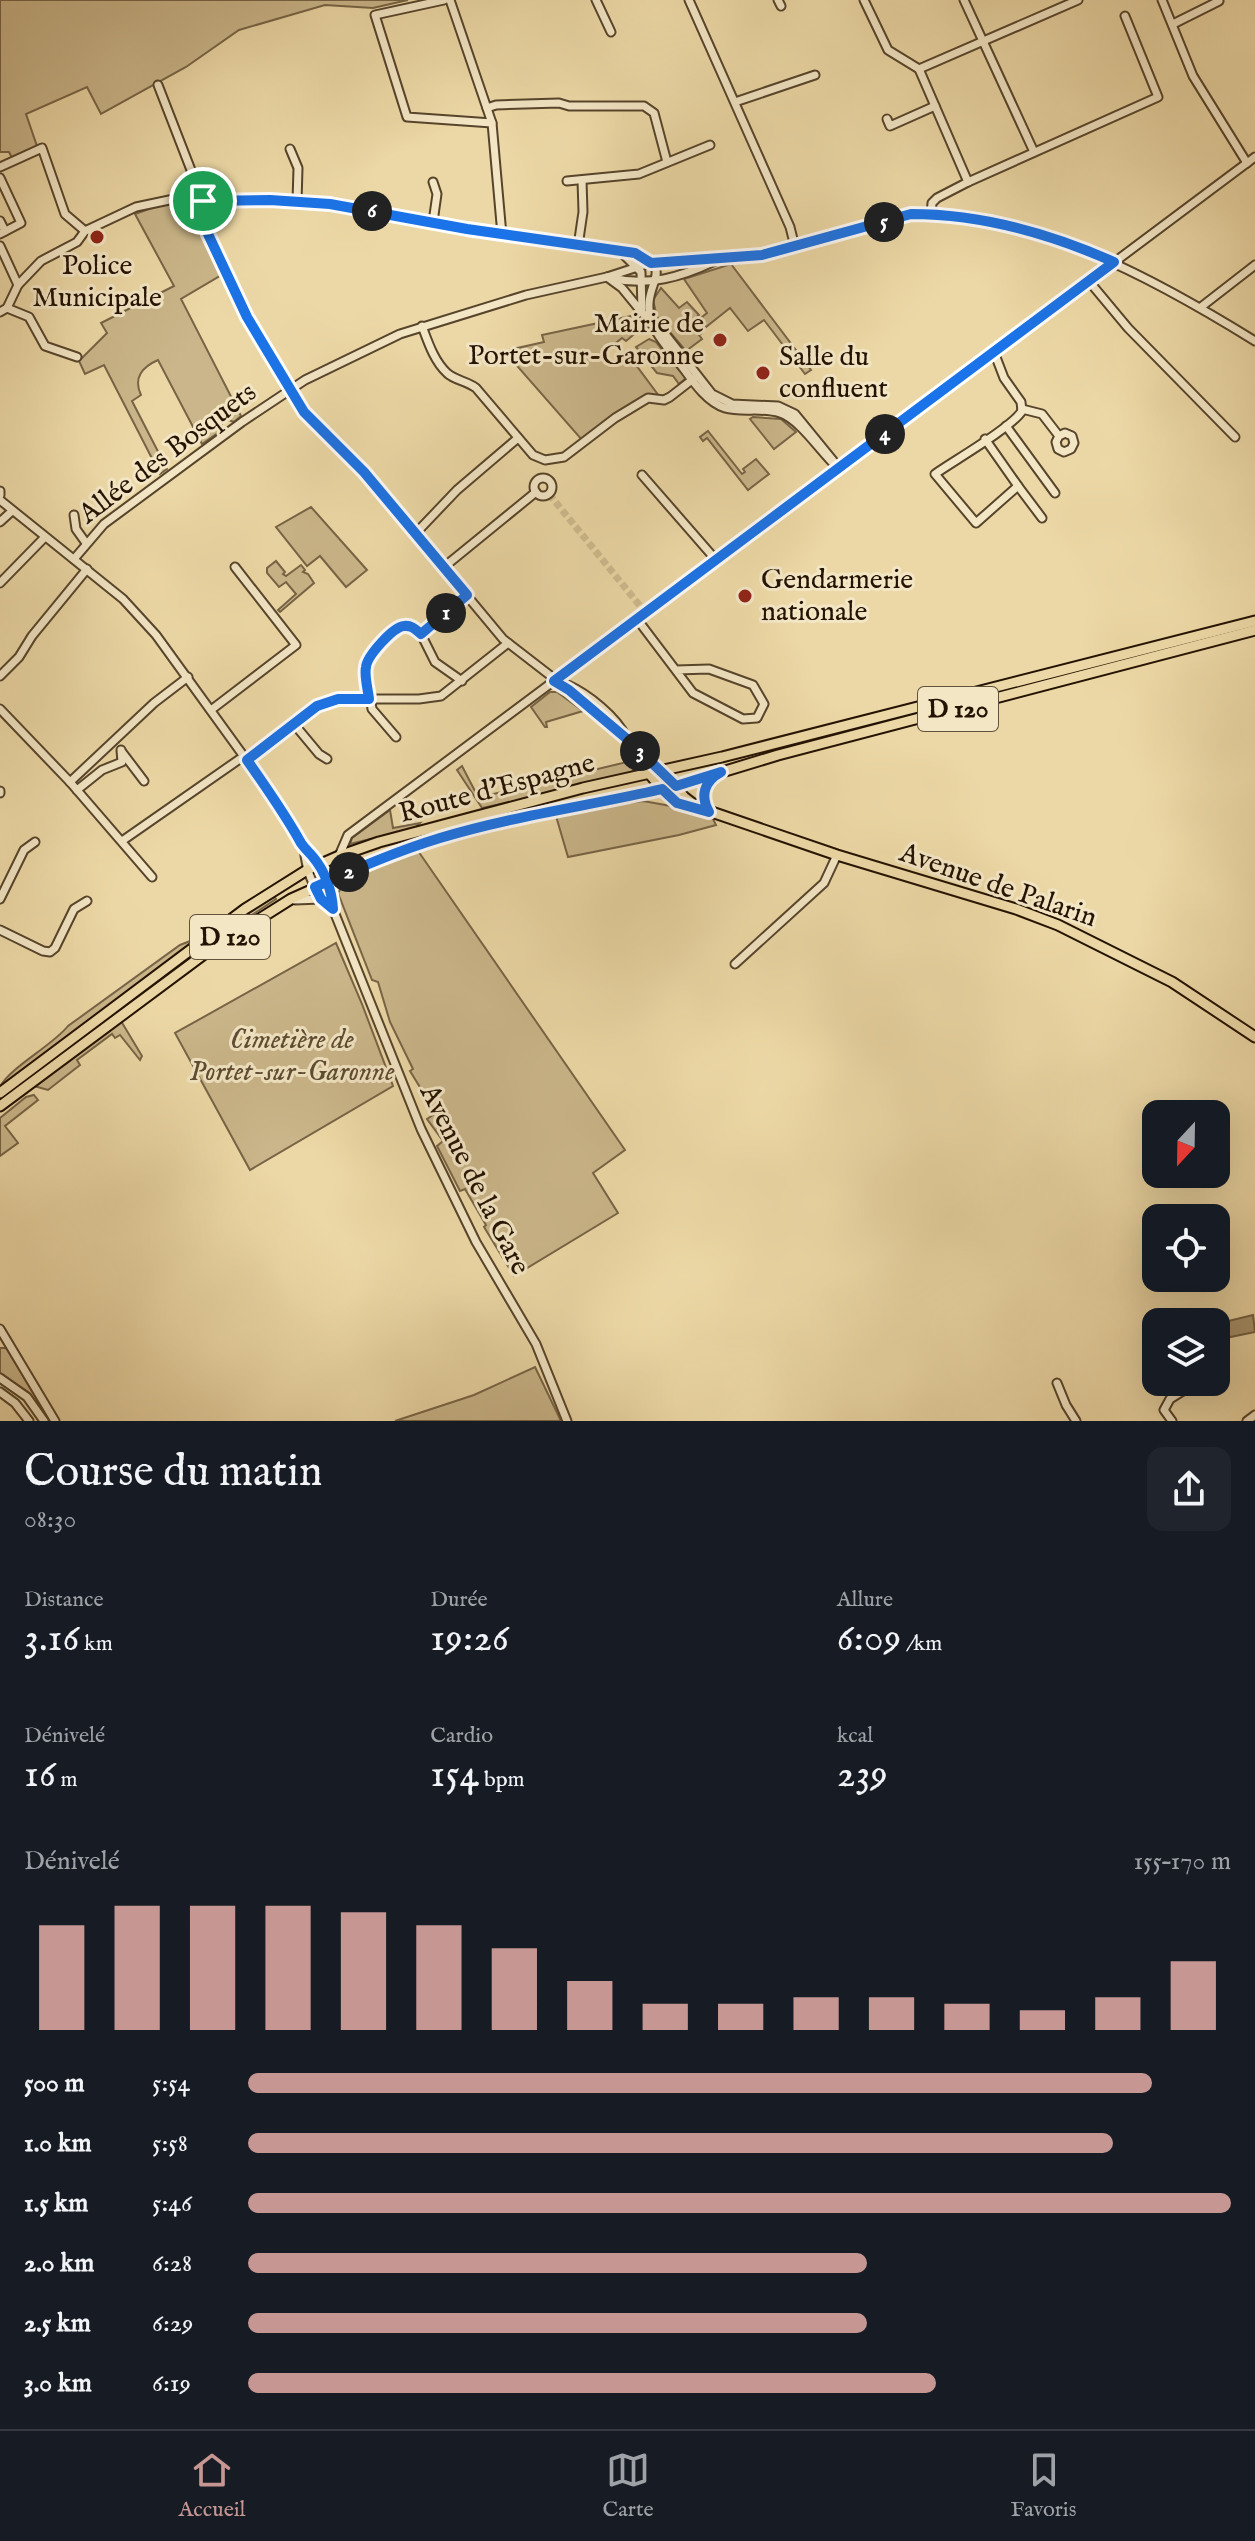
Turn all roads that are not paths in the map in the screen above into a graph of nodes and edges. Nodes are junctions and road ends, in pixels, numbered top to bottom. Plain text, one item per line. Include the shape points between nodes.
1 (444, 0) edge
2 (450, 0) edge
3 (596, 0) edge
4 (689, 0) edge
5 (864, 0) edge
6 (964, 0) edge
7 (1078, 0) edge
8 (1162, 0) edge
9 (1219, 1) edge
10 (1125, 16) dead end
11 (1173, 24) junction
12 (611, 32) dead end
13 (983, 41) junction
14 (919, 69) junction
15 (815, 75) dead end
16 (158, 85) dead end
17 (735, 102) junction
18 (935, 106) junction
19 (487, 108) junction
20 (887, 119) dead end
21 (492, 123) junction
22 (710, 145) dead end
23 (290, 149) dead end
24 (1034, 152) junction
25 (1255, 157) edge
26 (667, 162) junction
27 (1247, 163) junction
28 (0, 167) edge
29 (0, 178) edge
30 (582, 180) junction
31 (567, 181) dead end
32 (433, 182) dead end
33 (968, 182) junction
34 (192, 200) junction
35 (203, 201) junction
36 (297, 202) junction
37 (931, 214) junction
38 (0, 221) edge
39 (433, 222) junction
40 (85, 231) junction
41 (3, 233) edge
42 (502, 235) junction
43 (0, 246) edge
44 (578, 246) junction
45 (795, 247) junction
46 (620, 252) junction
47 (717, 260) junction
48 (1114, 262) junction
49 (651, 263) junction
50 (1255, 265) edge
51 (638, 267) junction
52 (607, 277) junction
53 (657, 280) junction
54 (1088, 280) junction
55 (642, 283) junction
56 (18, 285) junction
57 (1201, 307) junction
58 (4, 310) edge
59 (643, 314) junction
60 (422, 326) junction
61 (653, 326) junction
62 (1255, 341) edge
63 (994, 352) junction
64 (77, 357) dead end
65 (695, 377) junction
66 (291, 388) junction
67 (1022, 409) junction
68 (1006, 426) junction
69 (1059, 436) dead end
70 (1235, 437) dead end
71 (518, 438) junction
72 (985, 439) junction
73 (838, 468) junction
74 (642, 475) dead end
75 (1018, 486) junction
76 (536, 492) dead end
77 (1055, 493) dead end
78 (0, 495) edge
79 (12, 511) junction
80 (74, 515) dead end
81 (1042, 518) dead end
82 (0, 522) edge
83 (416, 533) junction
84 (44, 538) junction
85 (86, 543) junction
86 (74, 559) junction
87 (716, 560) junction
88 (235, 567) dead end
89 (444, 567) junction
90 (87, 569) junction
91 (0, 583) edge
92 (467, 595) junction
93 (637, 619) junction
94 (1255, 621) edge
95 (1255, 630) edge
96 (421, 634) junction
97 (508, 643) junction
98 (676, 670) junction
99 (0, 676) edge
100 (188, 677) junction
101 (462, 681) junction
102 (554, 681) junction
103 (369, 699) junction
104 (0, 709) edge
105 (211, 710) junction
106 (294, 724) junction
107 (396, 737) dead end
108 (113, 741) junction
109 (635, 746) junction
110 (121, 750) junction
111 (246, 758) junction
112 (327, 759) dead end
113 (660, 769) junction
114 (648, 772) junction
115 (721, 772) junction
116 (144, 781) dead end
117 (70, 782) junction
118 (676, 786) junction
119 (662, 789) junction
120 (77, 790) junction
121 (704, 810) junction
122 (122, 841) junction
123 (35, 842) dead end
124 (304, 847) junction
125 (837, 855) junction
126 (339, 856) junction
127 (322, 864) junction
128 (307, 870) junction
129 (152, 877) dead end
130 (327, 882) junction
131 (315, 887) junction
132 (0, 899) edge
133 (321, 899) junction
134 (87, 901) dead end
135 (285, 903) junction
136 (333, 909) junction
137 (0, 930) edge
138 (735, 964) dead end
139 (1255, 1037) edge
140 (0, 1093) edge
141 (0, 1106) edge
142 (1, 1334) edge
143 (0, 1378) edge
144 (1057, 1383) dead end
145 (0, 1392) edge
146 (1177, 1396) edge
147 (1255, 1415) edge
148 (29, 1421) edge
149 (44, 1421) edge
150 (55, 1421) edge
151 (567, 1421) edge
152 (1076, 1421) edge
153 (1172, 1421) edge
154 (1247, 1421) edge

1 - 21 street via 375,15 407,117
2 - 19 street
3 - 12 street
4 - 17 street
5 - 14 street via 888,50
6 - 13 street
7 - 13 street
8 - 11 street
9 - 11 street
10 - 24 street via 1158,97
11 - 27 street via 1193,76
13 - 14 street
13 - 24 street
14 - 18 street
15 - 17 street
16 - 35 street
17 - 45 street
18 - 20 street via 890,126
18 - 33 street
19 - 21 street
19 - 26 street via 559,103 644,106 654,113
21 - 42 street
22 - 26 street
23 - 36 street via 298,168
24 - 33 street
25 - 27 street
26 - 30 street via 639,174
27 - 48 street
28 - 40 street via 42,148 65,214
29 - 41 street via 21,223
30 - 31 street
30 - 44 street
32 - 39 street
33 - 37 street via 937,198
34 - 35 street
34 - 40 street via 136,207
34 - 66 street via 247,317
35 - 36 street
36 - 39 street
37 - 45 street via 911,214
37 - 48 street via 1029,231
38 - 41 street
39 - 42 street
40 - 56 street via 77,242 41,261
42 - 44 street
43 - 56 street
44 - 46 street
45 - 47 street
46 - 49 street via 635,253
46 - 51 street
47 - 49 street
47 - 53 street
48 - 54 street
48 - 57 street
49 - 51 street, Allée des Bosquets
49 - 53 street
50 - 57 street
51 - 52 street, Allée des Bosquets
51 - 55 street
52 - 55 street
52 - 59 street
52 - 60 street, Allée des Bosquets
53 - 55 street
53 - 61 street via 649,300
54 - 63 street
54 - 70 street
55 - 59 street
56 - 58 street
57 - 62 street
58 - 64 street via 29,317 45,346
59 - 61 street
60 - 66 street, Allée des Bosquets
60 - 71 street via 447,374 476,388
61 - 65 street via 665,334
63 - 67 street
63 - 73 street
65 - 71 street via 664,400 648,398 615,418 560,459 538,458
65 - 73 street via 726,402 778,406 798,416
66 - 83 street via 304,412
66 - 85 street, Allée des Bosquets via 112,517
67 - 68 street
67 - 69 street via 1042,414
68 - 72 street
68 - 77 street
71 - 83 street
72 - 75 street
72 - 75 street via 935,474 976,523
73 - 87 street
74 - 87 street
75 - 81 street
76 - 89 street
78 - 79 street
79 - 82 street
79 - 84 street
80 - 85 street
83 - 89 street
84 - 86 street
84 - 91 street
85 - 86 street, Allée des Bosquets
86 - 90 street
87 - 93 street
88 - 105 street via 296,645
89 - 92 street
90 - 99 street
90 - 100 street via 139,616
92 - 96 street
92 - 97 street
93 - 98 street
93 - 102 street
94 - 113 main road, Route d'Espagne / D 120
95 - 115 main road, Route d'Espagne / D 120
96 - 101 street via 435,662
96 - 103 street via 404,626 373,652 366,665
97 - 101 street
97 - 102 street
98 - 98 street via 693,693 743,719 757,718 764,704 753,685 709,669
100 - 105 street
100 - 108 street
101 - 103 street via 431,699
102 - 109 street
102 - 126 street via 348,835
103 - 106 street via 338,699 317,706
103 - 107 street
104 - 117 street
105 - 111 street
106 - 111 street
106 - 112 street
108 - 110 street
108 - 117 street
109 - 113 street
109 - 114 street
110 - 116 street
110 - 120 street via 122,762
111 - 122 street
111 - 124 street
113 - 114 main road, Route d'Espagne / D 120
113 - 118 main road, Avenue de Palarin
114 - 119 main road
114 - 126 main road, Route d'Espagne / D 120
115 - 118 main road, Route d'Espagne / D 120
115 - 121 main road via 705,790
117 - 120 street
118 - 119 main road, Route d'Espagne / D 120
118 - 121 main road, Avenue de Palarin
119 - 121 main road, Avenue de Palarin via 677,803
119 - 130 main road, Route d'Espagne / D 120 via 441,838
120 - 122 street
121 - 125 main road, Avenue de Palarin
122 - 129 street
123 - 132 street via 24,850
124 - 127 street
124 - 128 street, Avenue de la Gare
125 - 138 street via 824,883
125 - 139 main road, Avenue de Palarin via 1058,925 1172,982
126 - 127 main road, Route d'Espagne / D 120
127 - 128 main road, Route d'Espagne / D 120
127 - 130 street
128 - 131 street, Avenue de la Gare
128 - 140 main road, Route d'Espagne / D 120 via 245,909
130 - 131 main road, Route d'Espagne / D 120
130 - 136 street
131 - 133 street, Avenue de la Gare
131 - 135 main road, Route d'Espagne / D 120
133 - 135 street, Route d'Espagne
133 - 136 street, Avenue de la Gare
134 - 137 street via 74,909 50,952
135 - 141 main road, Route d'Espagne / D 120 via 207,952
136 - 151 street, Avenue de la Gare via 421,1129 476,1242 536,1344
142 - 150 street
143 - 149 street via 27,1397
144 - 152 street
145 - 148 street
146 - 153 street via 1164,1410
147 - 154 street

